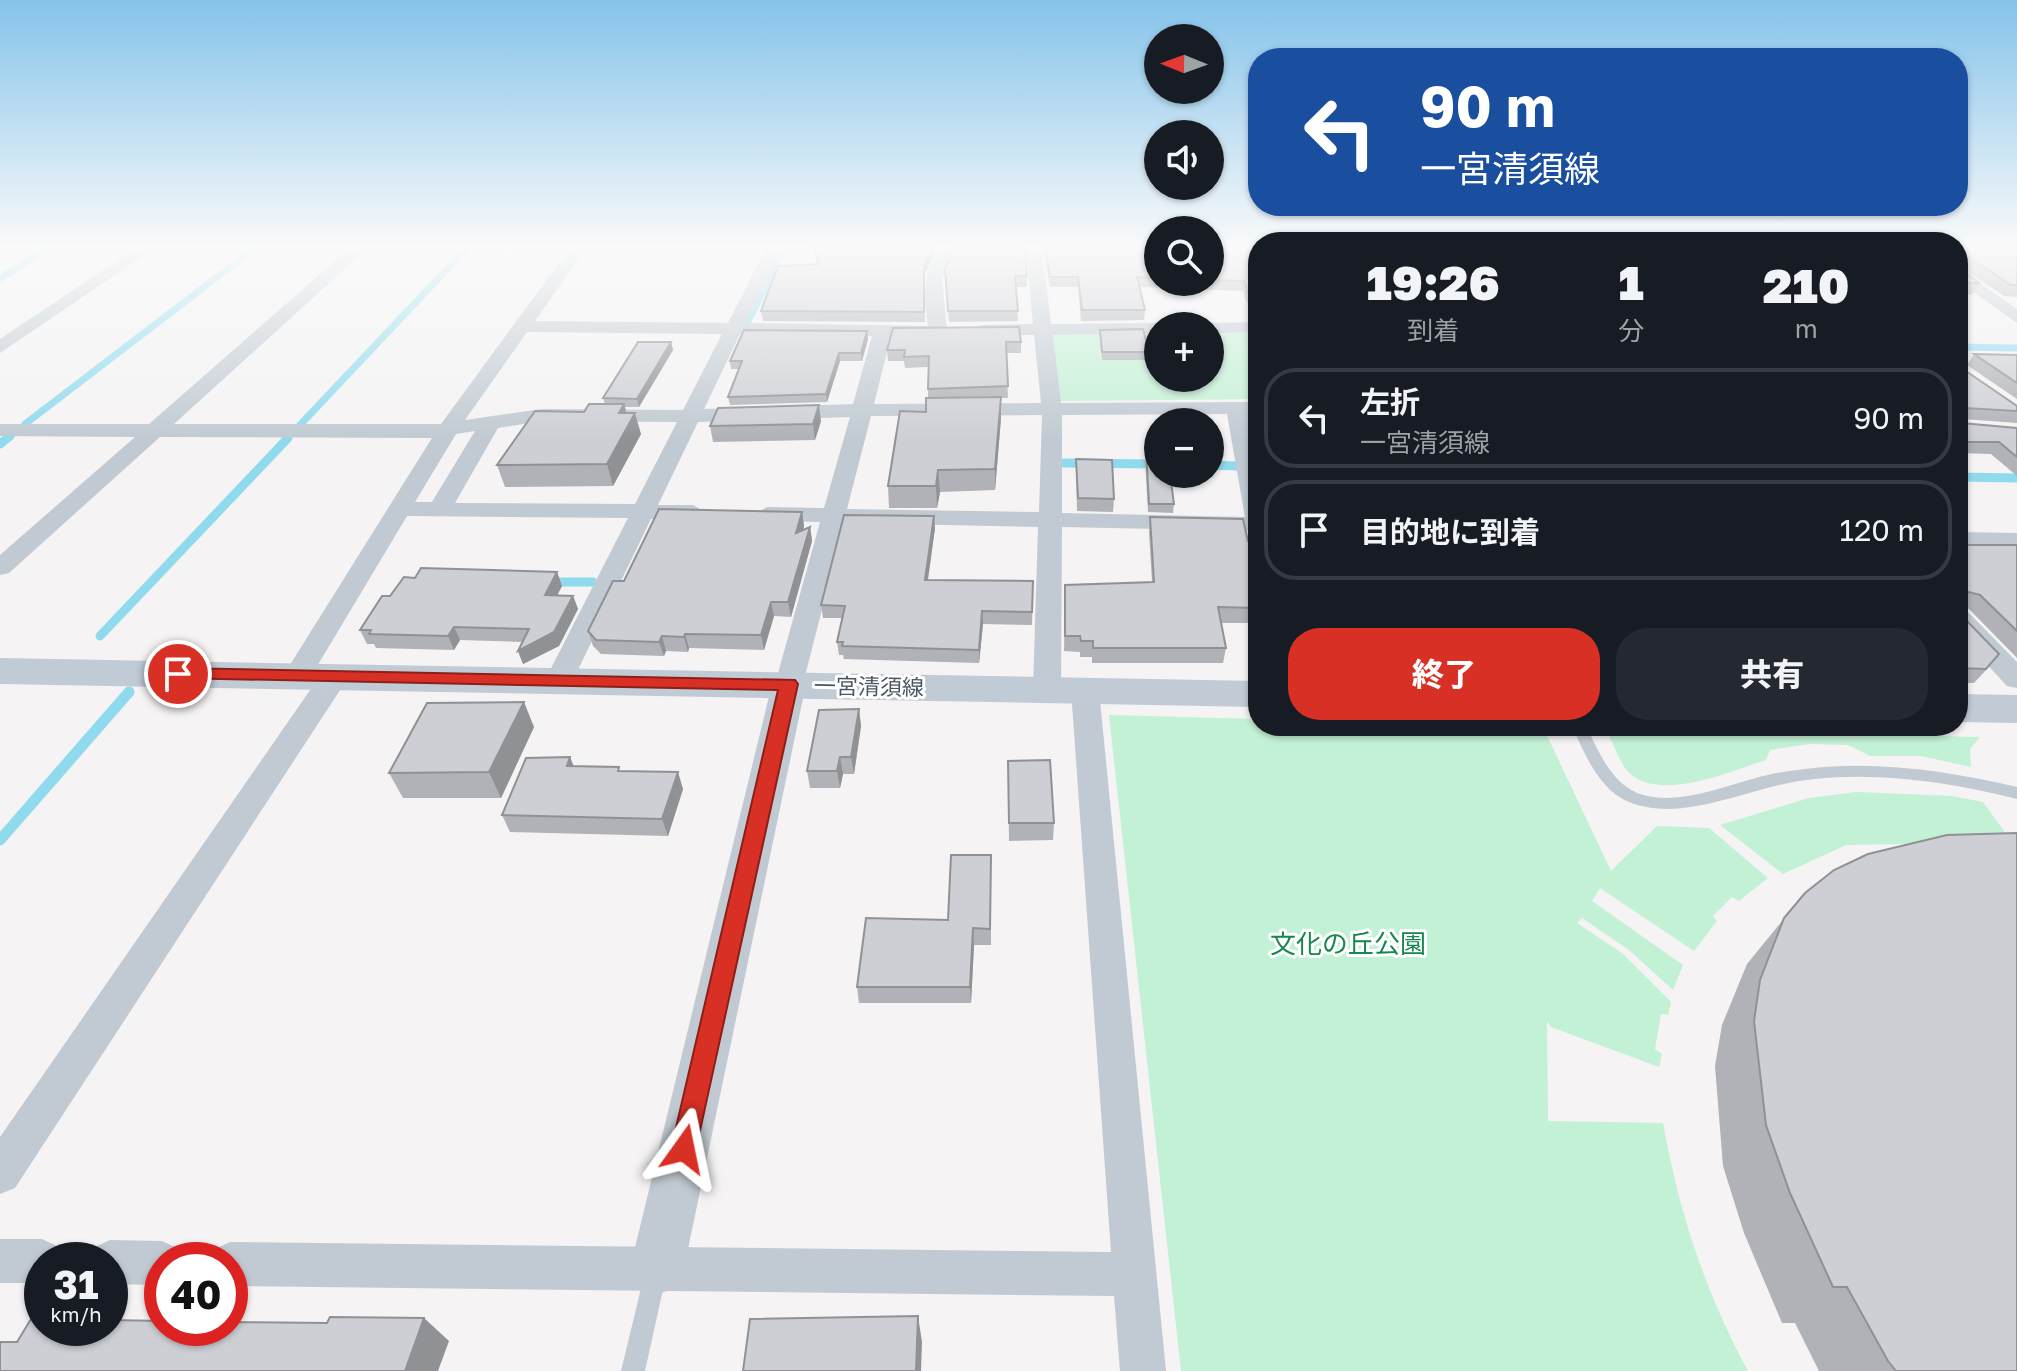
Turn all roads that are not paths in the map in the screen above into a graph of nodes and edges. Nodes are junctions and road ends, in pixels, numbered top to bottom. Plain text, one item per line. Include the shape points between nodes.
1 (52, 312) edge
2 (288, 312) edge
3 (534, 312) edge
4 (742, 312) edge
5 (944, 312) edge
6 (1040, 312) edge
7 (524, 326) junction
8 (1248, 327) edge
9 (1144, 328) edge
10 (1224, 328) edge
11 (733, 329) junction
12 (1042, 329) junction
13 (953, 330) junction
14 (883, 331) junction
15 (0, 347) edge
16 (1247, 408) edge
17 (863, 410) junction
18 (1052, 410) junction
19 (690, 416) junction
20 (491, 422) junction
21 (449, 428) junction
22 (0, 430) edge
23 (154, 431) junction
24 (401, 509) junction
25 (439, 510) junction
26 (644, 511) junction
27 (832, 515) junction
28 (1052, 520) junction
29 (1248, 523) edge
30 (1968, 539) edge
31 (2017, 540) edge
32 (0, 568) edge
33 (1968, 628) edge
34 (0, 671) edge
35 (297, 676) junction
36 (334, 677) junction
37 (2017, 679) edge
38 (559, 680) junction
39 (789, 684) junction
40 (1047, 689) junction
41 (1085, 690) junction
42 (1248, 694) edge
43 (1968, 708) edge
44 (2017, 709) edge
45 (1584, 736) edge
46 (2017, 793) edge
47 (0, 1173) edge
48 (0, 1261) edge
49 (24, 1261) edge
50 (248, 1264) edge
51 (657, 1268) junction
52 (1134, 1274) junction
53 (633, 1371) edge
54 (1143, 1371) edge

1 - 15 street
2 - 23 street
3 - 7 street
4 - 11 street
5 - 13 street
6 - 12 street
7 - 11 street
7 - 21 street
8 - 10 street
9 - 12 street
11 - 14 street
11 - 19 street
12 - 13 street
12 - 18 street
13 - 14 street
14 - 17 street
16 - 18 street
17 - 18 street
17 - 19 street
17 - 27 street
18 - 28 street
19 - 20 street via 542,415
19 - 26 street
20 - 21 street
20 - 25 street
21 - 23 street
21 - 24 street
22 - 23 street
23 - 32 street
24 - 25 street
24 - 35 street
25 - 26 street
26 - 27 street
26 - 38 street
27 - 28 street
27 - 39 street
28 - 29 street
28 - 40 street
30 - 31 street
33 - 37 street
34 - 35 main road, 一宮清須線
35 - 36 main road, 一宮清須線
36 - 38 main road, 一宮清須線
36 - 47 street
38 - 39 main road, 一宮清須線
39 - 40 main road, 一宮清須線
39 - 51 street
40 - 41 main road, 一宮清須線
41 - 42 main road, 一宮清須線
41 - 52 street
43 - 44 main road
45 - 46 lane via 1604,777 1645,802 1692,802 1773,779 1834,771 1896,770 1957,777
48 - 49 street
50 - 51 street
51 - 52 street
51 - 53 lane
52 - 54 street

